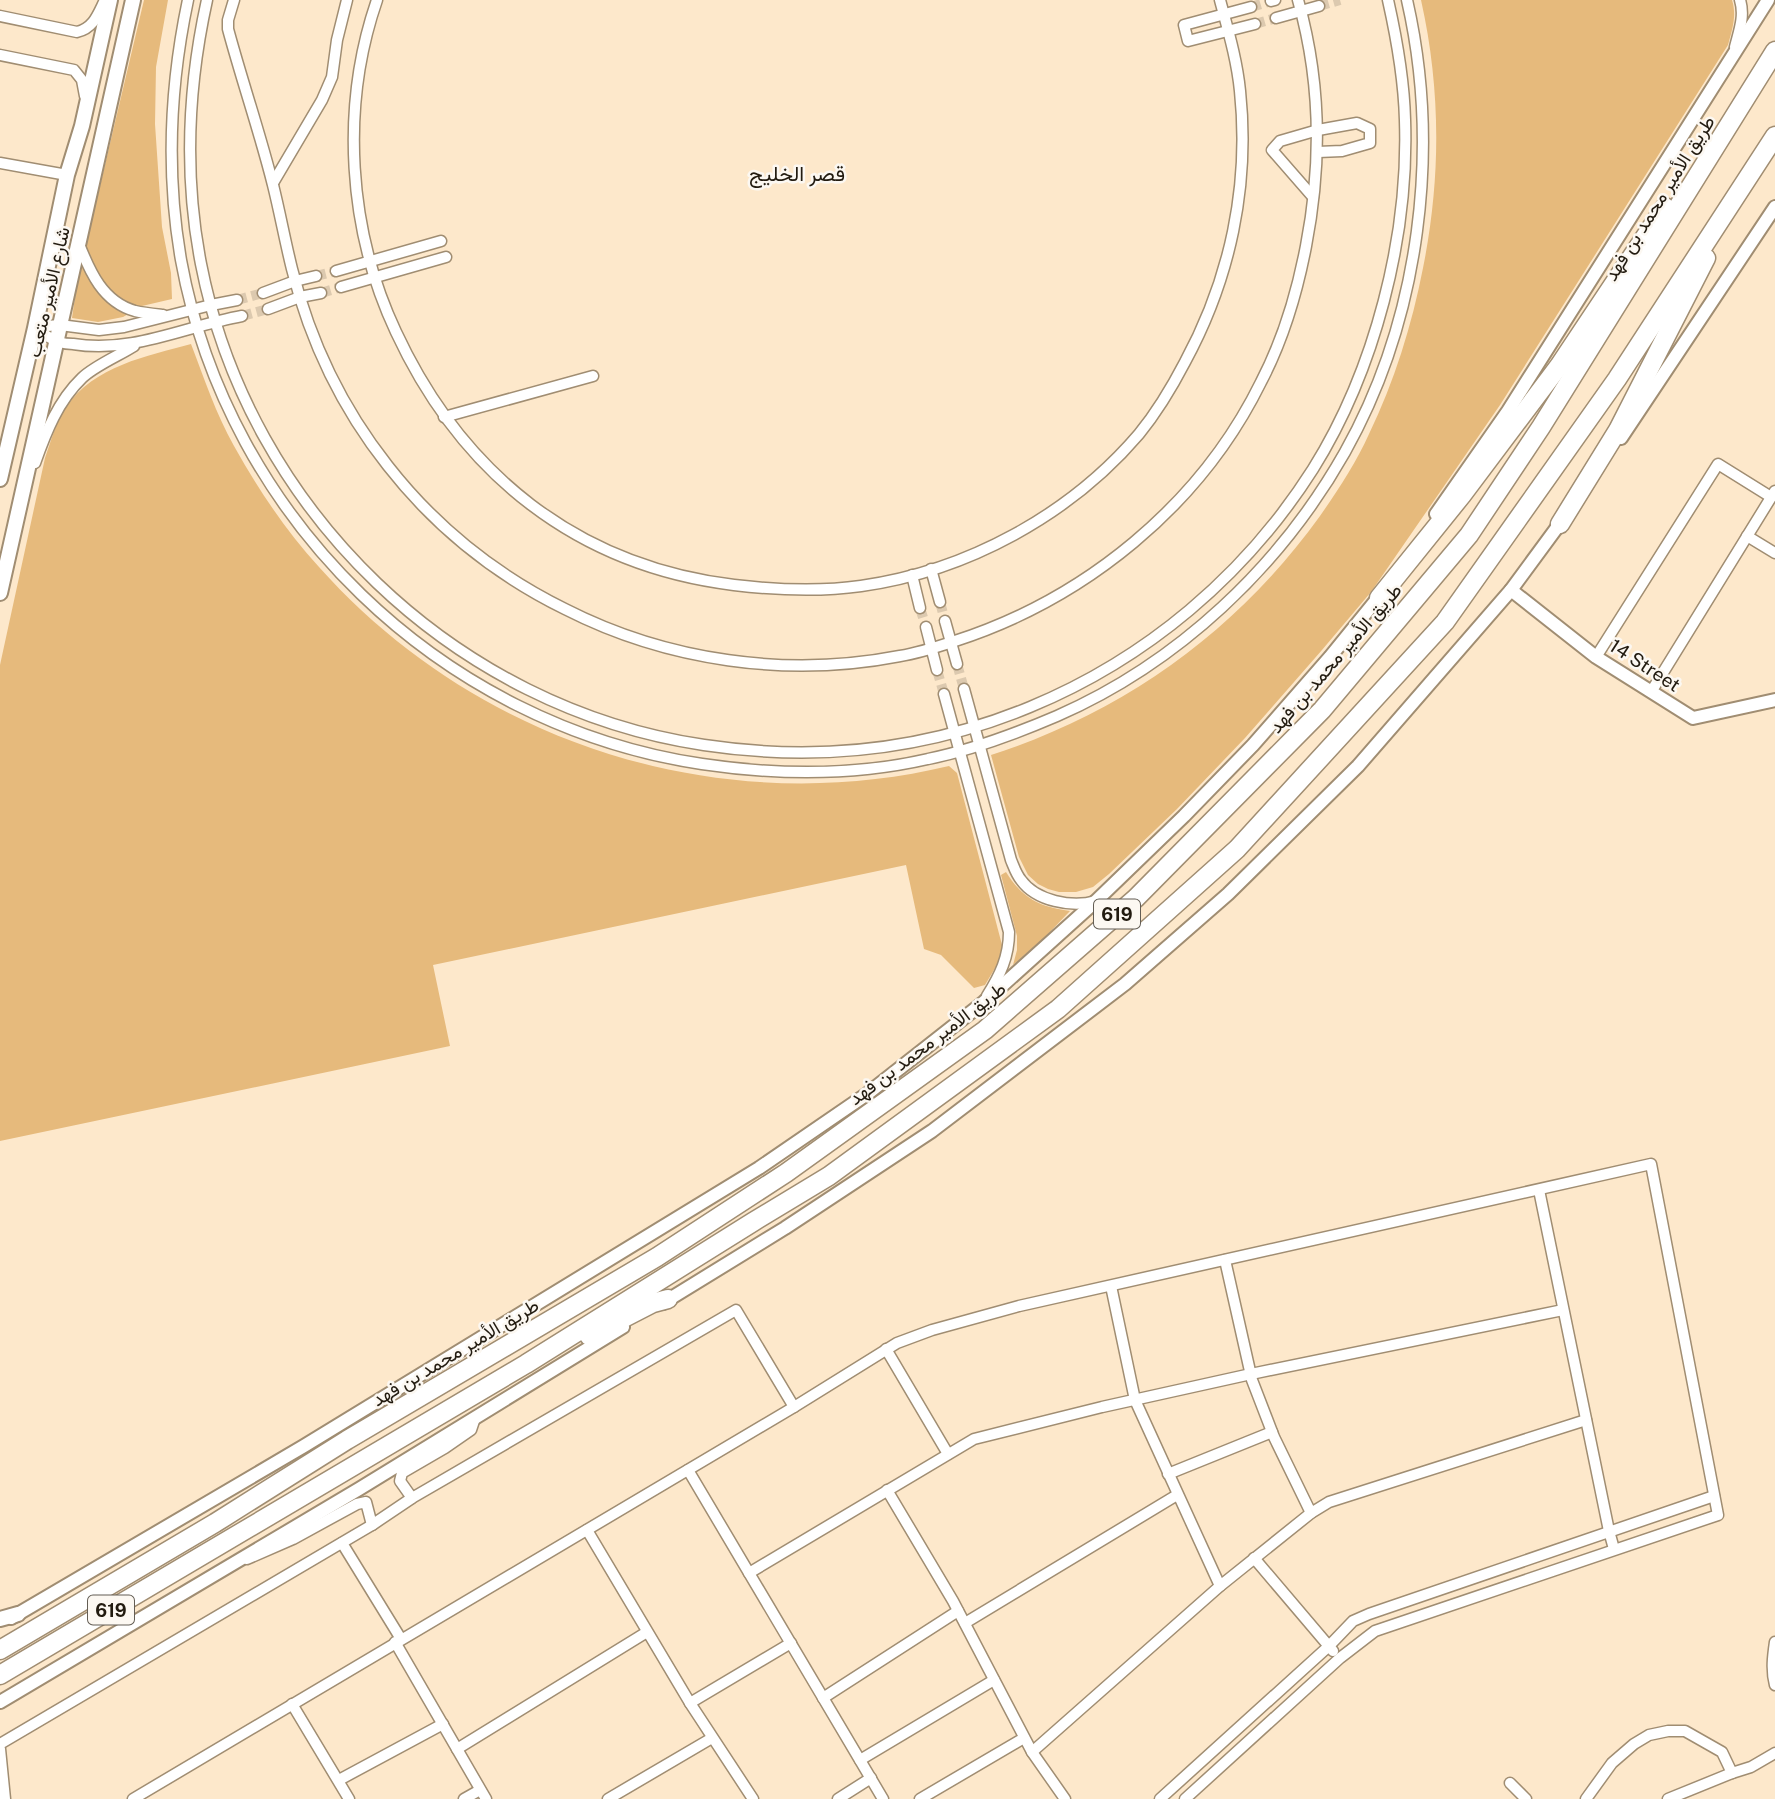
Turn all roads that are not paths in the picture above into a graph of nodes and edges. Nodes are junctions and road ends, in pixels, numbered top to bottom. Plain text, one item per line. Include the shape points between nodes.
1 (108, 0) edge
2 (134, 0) edge
3 (188, 0) edge
4 (207, 0) edge
5 (234, 0) edge
6 (347, 0) edge
7 (377, 0) edge
8 (1220, 0) edge
9 (1388, 0) edge
10 (1407, 0) edge
11 (1740, 0) edge
12 (1768, 0) edge
13 (1299, 5) edge
14 (1320, 6) dead end
15 (1251, 7) dead end
16 (1224, 13) junction
17 (0, 16) edge
18 (1276, 18) tunnel mouth
19 (1255, 24) tunnel mouth
20 (1228, 30) junction
21 (1774, 52) edge
22 (0, 55) edge
23 (1733, 57) junction
24 (82, 126) junction
25 (1318, 130) junction
26 (1775, 136) edge
27 (1318, 152) junction
28 (0, 163) edge
29 (67, 175) junction
30 (1746, 180) junction
31 (273, 183) junction
32 (1313, 197) junction
33 (1775, 206) edge
34 (441, 241) dead end
35 (79, 244) junction
36 (446, 257) dead end
37 (370, 260) junction
38 (336, 271) tunnel mouth
39 (316, 276) tunnel mouth
40 (375, 276) junction
41 (295, 281) junction
42 (341, 287) tunnel mouth
43 (263, 293) tunnel mouth
44 (321, 293) tunnel mouth
45 (300, 298) junction
46 (237, 300) tunnel mouth
47 (211, 304) junction
48 (268, 309) tunnel mouth
49 (193, 310) junction
50 (170, 316) junction
51 (242, 316) tunnel mouth
52 (216, 321) junction
53 (61, 325) junction
54 (198, 326) junction
55 (35, 328) junction
56 (57, 342) junction
57 (119, 351) junction
58 (593, 376) dead end
59 (443, 417) junction
60 (0, 479) edge
61 (1773, 494) edge
62 (20, 507) junction
63 (1560, 524) junction
64 (1748, 536) junction
65 (1775, 553) edge
66 (932, 569) junction
67 (912, 575) junction
68 (1511, 590) junction
69 (0, 593) edge
70 (1379, 598) junction
71 (940, 602) tunnel mouth
72 (920, 608) tunnel mouth
73 (945, 621) tunnel mouth
74 (926, 627) tunnel mouth
75 (951, 642) junction
76 (932, 648) junction
77 (1595, 657) junction
78 (957, 664) tunnel mouth
79 (937, 670) tunnel mouth
80 (964, 689) tunnel mouth
81 (1651, 692) junction
82 (944, 694) tunnel mouth
83 (1774, 699) edge
84 (975, 727) junction
85 (955, 733) junction
86 (980, 745) junction
87 (960, 751) junction
88 (1096, 901) junction
89 (984, 1002) junction
90 (1539, 1190) junction
91 (1225, 1260) junction
92 (1111, 1286) junction
93 (668, 1299) junction
94 (1563, 1310) junction
95 (886, 1349) junction
96 (547, 1351) junction
97 (1251, 1374) junction
98 (1135, 1400) junction
99 (794, 1407) junction
100 (475, 1418) junction
101 (1586, 1420) junction
102 (1272, 1432) junction
103 (948, 1454) junction
104 (688, 1470) junction
105 (1168, 1474) junction
106 (887, 1490) junction
107 (1177, 1494) junction
108 (1714, 1496) junction
109 (412, 1498) junction
110 (1311, 1513) junction
111 (372, 1525) junction
112 (587, 1530) junction
113 (1609, 1531) junction
114 (342, 1543) junction
115 (1614, 1549) junction
116 (1254, 1558) junction
117 (230, 1564) junction
118 (749, 1573) junction
119 (1220, 1586) junction
120 (958, 1611) junction
121 (18, 1614) joint
122 (0, 1622) edge
123 (965, 1623) junction
124 (646, 1632) junction
125 (398, 1641) junction
126 (1775, 1642) edge
127 (791, 1643) junction
128 (1329, 1646) junction
129 (0, 1650) edge
130 (1340, 1658) junction
131 (0, 1675) edge
132 (994, 1680) junction
133 (1775, 1685) edge
134 (823, 1698) junction
135 (0, 1702) edge
136 (690, 1703) junction
137 (292, 1704) junction
138 (443, 1724) junction
139 (712, 1738) junction
140 (1024, 1738) junction
141 (0, 1746) edge
142 (457, 1749) junction
143 (1032, 1752) junction
144 (1775, 1753) edge
145 (860, 1760) junction
146 (1732, 1773) junction
147 (871, 1778) junction
148 (339, 1780) junction
149 (1510, 1783) dead end
150 (483, 1795) edge
151 (5, 1799) edge
152 (133, 1799) edge
153 (349, 1799) edge
154 (464, 1799) edge
155 (608, 1799) edge
156 (753, 1799) edge
157 (838, 1799) edge
158 (883, 1799) edge
159 (920, 1799) edge
160 (1065, 1799) edge
161 (1160, 1799) edge
162 (1185, 1799) edge
163 (1526, 1799) edge
164 (1586, 1799) edge
165 (1668, 1799) edge

1 - 17 street via 93,23 77,32
1 - 24 main road, شارع الأمير متعب
2 - 35 main road, شارع الأمير متعب
3 - 49 street via 171,132 176,221
4 - 47 street via 193,80 190,133 194,219
5 - 31 street via 228,29
6 - 31 street via 332,78
7 - 37 street via 362,60 354,136 357,197
8 - 16 street
9 - 84 street via 1405,119 1396,243 1368,351 1322,454 1266,534 1223,581 1171,626 1064,692
10 - 86 street via 1424,118 1414,247 1386,357 1357,430 1280,546 1236,594 1182,641 1134,675 1072,709
11 - 23 street via 1742,21
12 - 23 main road
13 - 14 street
13 - 18 street
13 - 25 street via 1311,54
15 - 16 street
16 - 20 street
16 - 20 street via 1184,25 1188,41
19 - 20 street
20 - 66 street via 1237,66 1243,148 1236,216 1223,275 1182,369 1142,431 1073,498 1006,539
21 - 70 highway via 1559,366
21 - 129 highway, طريق الأمير محمد بن فهد / 619 via 1469,535 1322,710 1136,898 985,1030 786,1173 657,1257
22 - 24 street via 74,70 85,91
23 - 70 main road via 1508,411
24 - 29 main road, شارع الأمير متعب
25 - 27 street
25 - 27 street via 1357,123 1370,129 1370,143
25 - 32 street via 1280,141 1272,150
26 - 30 highway, 619
27 - 32 street
28 - 29 street
29 - 55 main road, شارع الأمير متعب
30 - 63 highway via 1618,430
30 - 96 highway, 619 via 1616,379 1445,622 1237,849 1058,1009 829,1176
31 - 41 street
32 - 75 street via 1301,272 1274,354 1247,408 1198,478 1139,538 1077,585 1026,613
33 - 63 main road via 1638,415
34 - 37 street
35 - 50 street via 90,272 119,305
35 - 53 main road, شارع الأمير متعب
36 - 40 street
37 - 38 street
37 - 40 street
39 - 41 street
40 - 42 street
40 - 59 street via 405,352
41 - 43 street
41 - 45 street
44 - 45 street
45 - 48 street
45 - 76 street via 337,388 406,489 500,572 546,600 640,640 694,655 751,663 847,663
46 - 47 street
47 - 49 street
47 - 52 street
49 - 50 street
49 - 54 street
50 - 53 street via 99,330
51 - 52 street
52 - 54 street
52 - 85 street via 234,375 260,430 316,517 398,603 450,644 505,678 612,724 677,741 743,751 855,751
53 - 55 street
53 - 56 main road, شارع الأمير متعب
54 - 57 street
54 - 87 street via 243,439 301,528 385,617 440,660 496,694 607,742 674,760 741,770 856,770
55 - 56 street
55 - 60 main road, شارع الأمير متعب
56 - 57 street
56 - 62 main road, شارع الأمير متعب
57 - 62 street via 84,376 59,405
58 - 59 street
59 - 67 street via 503,482 553,521 654,568 707,582 787,590 853,587
61 - 64 street
61 - 77 street via 1718,464
62 - 69 main road, شارع الأمير متعب
63 - 68 main road
64 - 65 street
64 - 81 street
66 - 67 street
66 - 71 street
67 - 72 street
68 - 77 main road, 14 Street
68 - 93 main road via 1358,766 1228,894 1125,984 932,1131
70 - 88 main road via 1253,745
73 - 75 street
74 - 76 street
75 - 76 street
75 - 78 street
76 - 79 street
77 - 81 main road, 14 Street
80 - 84 street
81 - 83 main road, 14 Street via 1693,718
82 - 85 street
84 - 85 street
84 - 86 street
85 - 87 street
86 - 87 street
86 - 88 street via 1010,860 1021,880 1045,898 1076,905
87 - 89 street via 1009,932 1007,959
88 - 89 main road
89 - 121 main road via 867,1094 760,1168
90 - 91 street
90 - 94 street
90 - 108 street via 1651,1164
91 - 92 street
91 - 97 street
92 - 95 street via 963,1321
92 - 98 street
93 - 96 highway via 568,1347
93 - 100 main road
94 - 97 street
94 - 101 street
95 - 99 street
95 - 103 street
96 - 131 highway, 619
97 - 98 street
97 - 102 street
98 - 103 street via 974,1439
98 - 105 street
99 - 104 street
99 - 109 street via 736,1311
100 - 109 street via 471,1430 402,1473 400,1481
100 - 117 main road
101 - 110 street via 1329,1502
101 - 113 street
102 - 105 street
102 - 110 street
103 - 106 street
104 - 112 street
104 - 118 street
105 - 107 street
106 - 118 street
106 - 120 street
107 - 119 street
107 - 123 street
108 - 113 street
108 - 115 street via 1718,1515
109 - 111 street
110 - 116 street
111 - 114 street
111 - 117 street via 366,1502 357,1504 256,1557
112 - 124 street
112 - 125 street
113 - 115 street
113 - 128 street via 1369,1614 1353,1621
114 - 125 street
114 - 141 street
115 - 130 street via 1375,1631
116 - 119 street
116 - 128 street
117 - 135 main road
118 - 127 street
119 - 143 street
120 - 123 street
120 - 134 street
121 - 122 main road
123 - 132 street
124 - 136 street
124 - 142 street
125 - 137 street
125 - 138 street
126 - 133 street
127 - 134 street
127 - 136 street
128 - 130 street
128 - 161 street
130 - 162 street
132 - 140 street
132 - 145 street
134 - 145 street
136 - 139 street
137 - 148 street
137 - 152 street
138 - 142 street
138 - 148 street
139 - 155 street
139 - 156 street
140 - 143 street
140 - 159 street
141 - 151 street
142 - 150 street
143 - 160 street
144 - 146 street
145 - 147 street
146 - 164 street via 1722,1752 1685,1731 1668,1731 1634,1744 1612,1763
146 - 165 street
147 - 157 street
147 - 158 street
148 - 153 street
149 - 163 street
150 - 154 street

